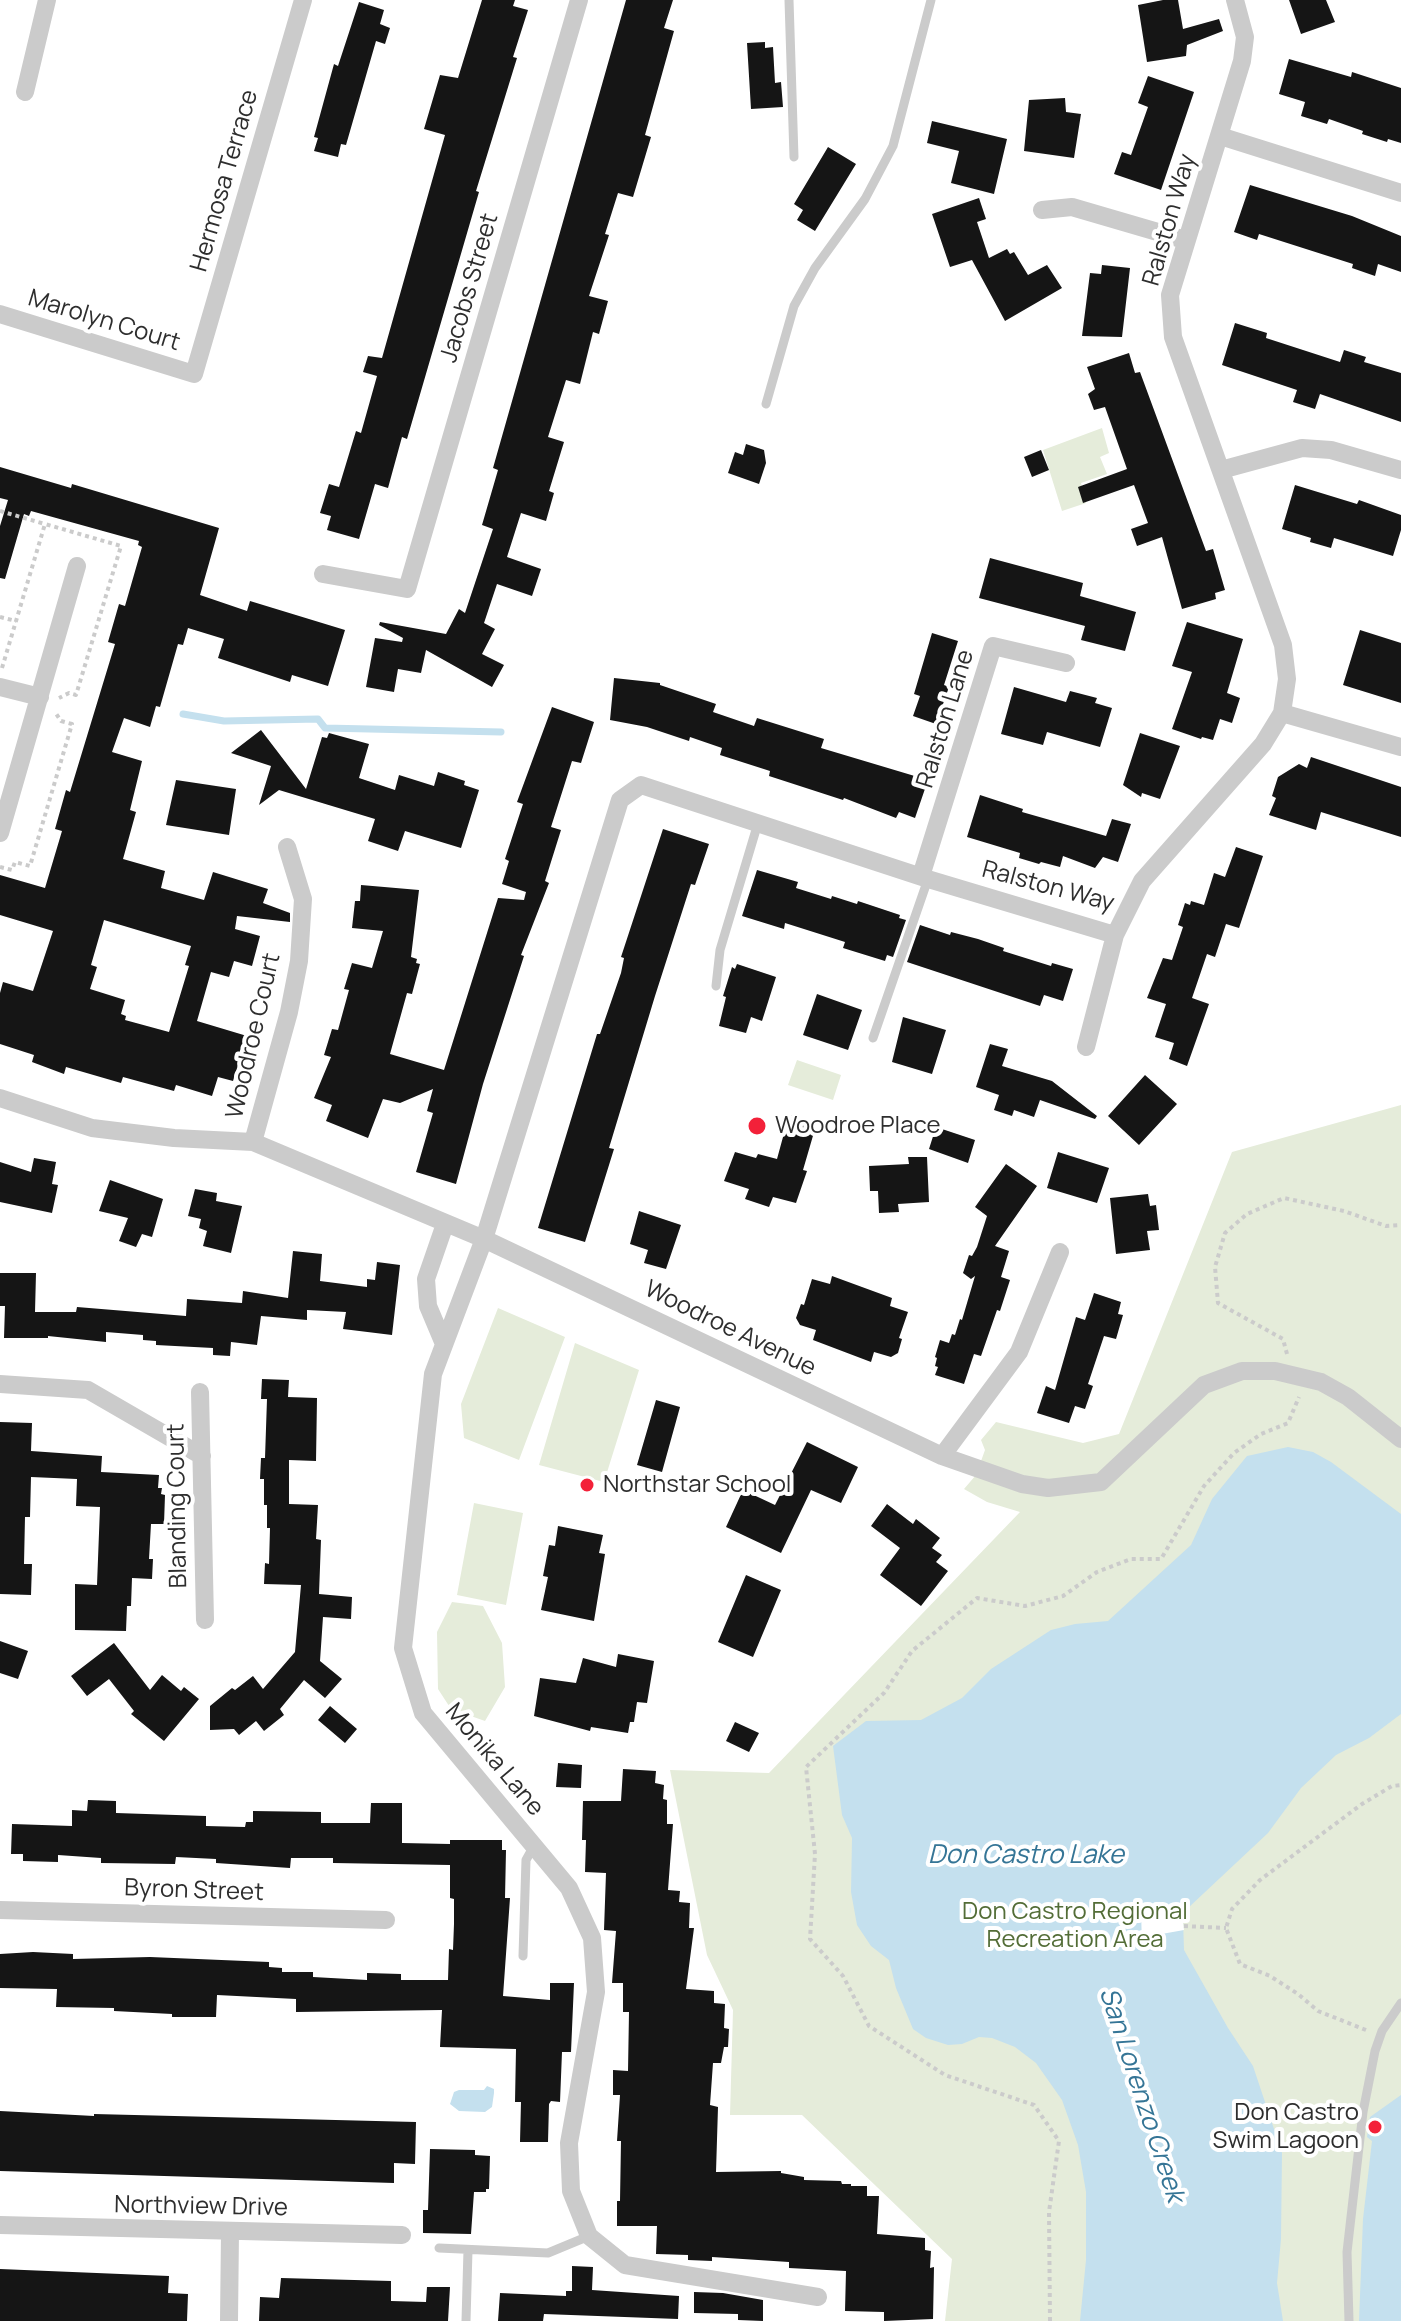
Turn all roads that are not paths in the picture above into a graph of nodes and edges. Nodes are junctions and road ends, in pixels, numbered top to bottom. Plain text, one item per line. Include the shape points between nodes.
1 (47, 0) edge
2 (303, 0) edge
3 (579, 0) edge
4 (789, 0) edge
5 (931, 0) edge
6 (1235, 0) edge
7 (25, 92) dead end
8 (1220, 136) junction
9 (794, 157) dead end
10 (1401, 193) edge
11 (1042, 210) dead end
12 (1185, 240) junction
13 (0, 314) edge
14 (194, 374) joint
15 (766, 404) dead end
16 (1221, 470) junction
17 (1401, 470) edge
18 (77, 566) dead end
19 (323, 574) dead end
20 (1066, 663) dead end
21 (0, 687) edge
22 (40, 697) junction
23 (1282, 713) junction
24 (1401, 747) edge
25 (758, 823) junction
26 (0, 833) edge
27 (287, 847) dead end
28 (925, 877) junction
29 (1115, 935) junction
30 (716, 986) dead end
31 (873, 1038) dead end
32 (1086, 1047) dead end
33 (0, 1098) edge
34 (253, 1142) junction
35 (445, 1224) junction
36 (484, 1239) junction
37 (1060, 1252) dead end
38 (444, 1344) junction
39 (0, 1384) edge
40 (200, 1392) dead end
41 (1401, 1439) edge
42 (202, 1456) junction
43 (942, 1456) junction
44 (205, 1620) dead end
45 (535, 1844) junction
46 (0, 1910) edge
47 (386, 1920) dead end
48 (523, 1956) dead end
49 (1401, 2003) edge
50 (0, 2225) edge
51 (230, 2232) junction
52 (402, 2235) dead end
53 (589, 2236) junction
54 (439, 2248) dead end
55 (468, 2250) junction
56 (818, 2297) dead end
57 (229, 2321) edge
58 (466, 2321) edge
59 (1349, 2321) edge

1 - 7 street
2 - 14 street, Hermosa Terrace
3 - 19 street, Jacobs Street via 407,589
4 - 9 lane
5 - 15 lane via 893,146 865,199 794,306
6 - 8 street, Ralston Way via 1245,37
8 - 10 street
8 - 12 street, Ralston Way
11 - 12 street via 1072,207
12 - 16 street, Ralston Way via 1170,295 1173,337
13 - 14 street, Marolyn Court
16 - 17 street via 1302,448 1331,450
16 - 23 street, Ralston Way via 1283,645 1287,679
18 - 22 street
20 - 28 street, Ralston Lane via 993,646
21 - 22 street
22 - 26 street
23 - 24 street
23 - 29 street, Ralston Way via 1263,744 1142,881
25 - 28 street, Ralston Way
25 - 30 lane via 720,950
25 - 36 street, Ralston Way via 641,785 620,800
27 - 34 street, Woodroe Court via 303,899 299,961
28 - 29 street, Ralston Way
28 - 31 lane
29 - 32 street
33 - 34 street, Woodroe Avenue via 92,1128
34 - 35 street, Woodroe Avenue
35 - 36 street, Woodroe Avenue
35 - 38 street via 426,1279 428,1306
36 - 38 street, Monika Lane
36 - 43 street, Woodroe Avenue
37 - 43 street via 1019,1352
38 - 45 street, Monika Lane via 433,1374 403,1648 423,1713
39 - 42 street via 88,1390
40 - 42 street, Blanding Court
41 - 43 street, Woodroe Avenue via 1334,1389 1291,1373 1242,1371 1204,1385 1101,1482 1048,1488 1022,1484
42 - 44 street, Blanding Court
45 - 48 lane via 526,1860
45 - 53 street, Monika Lane via 569,1888 592,1938 596,1992 569,2143 571,2191
46 - 47 street, Byron Street
49 - 59 lane via 1375,2051 1363,2112 1347,2252
50 - 51 street, Northview Drive
51 - 52 street, Northview Drive
51 - 57 street
53 - 55 lane via 548,2253
53 - 56 street via 625,2265
54 - 55 lane
55 - 58 lane

